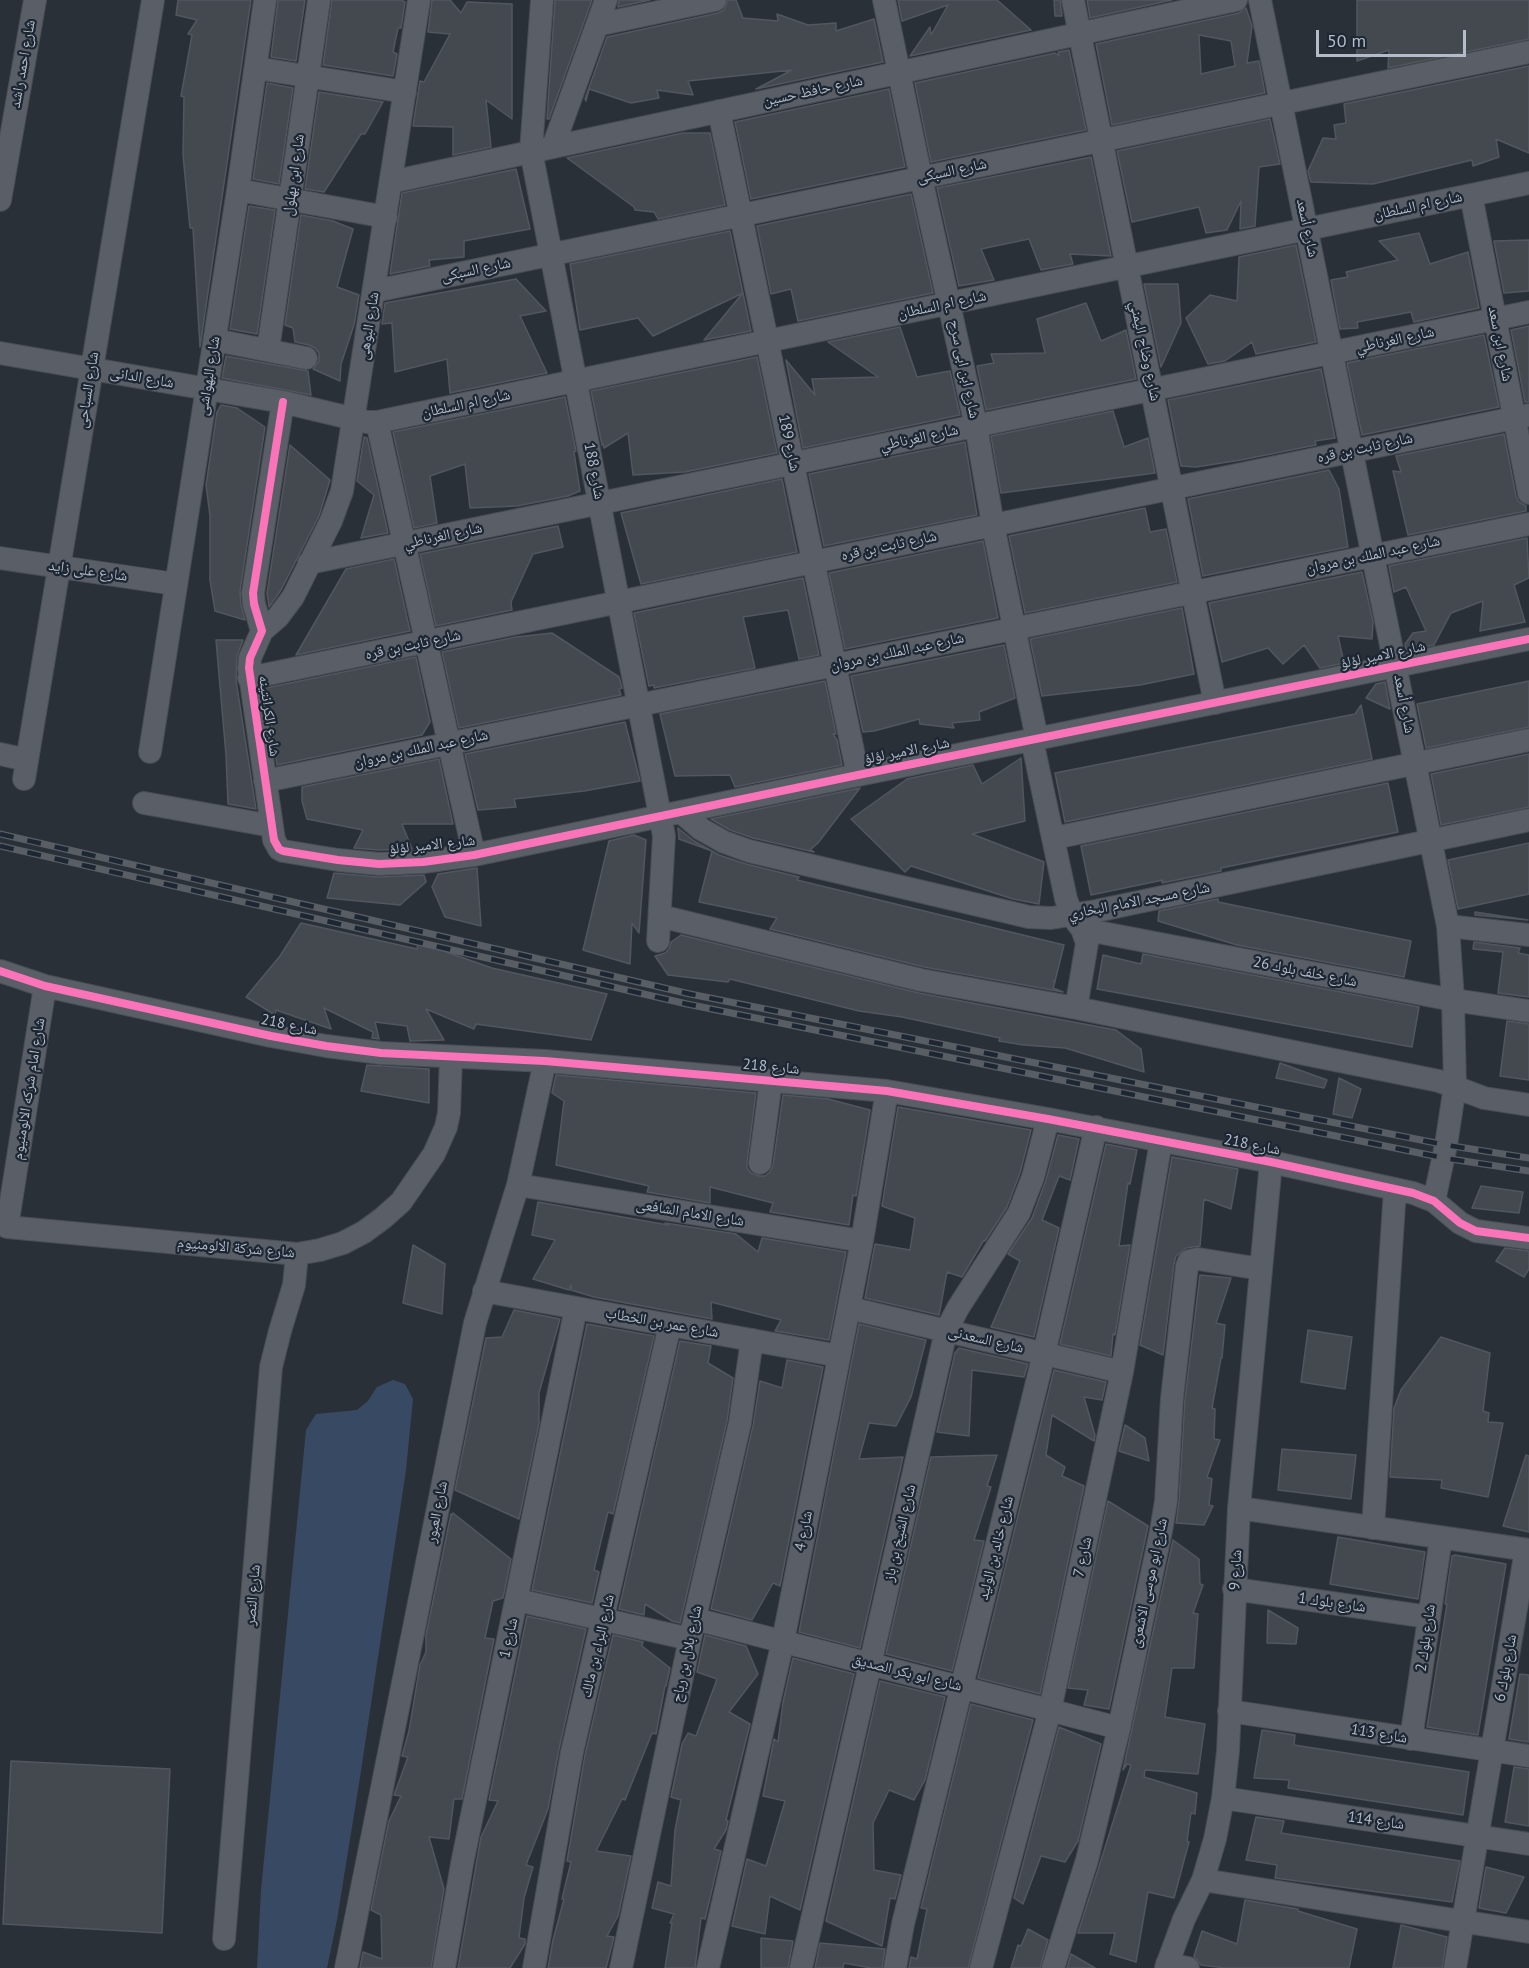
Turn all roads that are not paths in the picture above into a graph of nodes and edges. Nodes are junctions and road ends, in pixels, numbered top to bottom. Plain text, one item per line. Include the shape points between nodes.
1 (35, 0) edge
2 (153, 0) edge
3 (266, 0) edge
4 (319, 0) edge
5 (419, 0) edge
6 (542, 0) edge
7 (606, 0) edge
8 (715, 0) edge
9 (884, 0) edge
10 (1073, 0) edge
11 (1236, 0) edge
12 (1260, 0) edge
13 (597, 25) junction
14 (1080, 34) junction
15 (1529, 51) edge
16 (256, 68) junction
17 (899, 72) junction
18 (308, 77) junction
19 (405, 92) junction
20 (1281, 103) junction
21 (719, 111) junction
22 (1101, 140) junction
23 (542, 149) junction
24 (3, 162) edge
25 (921, 178) junction
26 (391, 182) junction
27 (1529, 183) edge
28 (238, 190) junction
29 (1471, 195) junction
30 (290, 199) junction
31 (0, 200) edge
32 (741, 215) junction
33 (386, 217) junction
34 (1307, 229) junction
35 (551, 254) junction
36 (1127, 266) junction
37 (375, 291) junction
38 (950, 303) junction
39 (1529, 312) edge
40 (1495, 319) junction
41 (215, 340) junction
42 (767, 341) junction
43 (268, 350) junction
44 (0, 353) edge
45 (1332, 353) junction
46 (306, 358) dead end
47 (92, 369) junction
48 (576, 380) junction
49 (207, 389) junction
50 (1153, 390) junction
51 (283, 402) junction
52 (1522, 416) edge
53 (354, 418) junction
54 (377, 422) junction
55 (975, 426) junction
56 (1352, 451) junction
57 (793, 464) junction
58 (1173, 488) junction
59 (1529, 494) edge
60 (600, 503) junction
61 (1529, 524) edge
62 (993, 525) junction
63 (404, 544) junction
64 (1373, 555) junction
65 (0, 558) edge
66 (814, 562) junction
67 (309, 563) junction
68 (59, 567) junction
69 (175, 584) junction
70 (1194, 592) junction
71 (619, 602) junction
72 (1014, 628) junction
73 (262, 631) junction
74 (1529, 639) edge
75 (426, 642) junction
76 (835, 665) junction
77 (1396, 666) junction
78 (249, 678) junction
79 (1215, 703) junction
80 (639, 705) junction
81 (1035, 740) junction
82 (1529, 740) edge
83 (449, 744) junction
84 (150, 752) dead end
85 (0, 754) edge
86 (1415, 763) junction
87 (858, 775) junction
88 (265, 781) junction
89 (144, 803) dead end
90 (671, 814) junction
91 (1529, 820) edge
92 (272, 826) junction
93 (1054, 838) junction
94 (1432, 840) junction
95 (288, 852) joint
96 (474, 855) junction
97 (660, 916) junction
98 (1077, 922) junction
99 (1448, 926) junction
100 (1529, 935) edge
101 (658, 941) dead end
102 (0, 971) edge
103 (45, 986) junction
104 (1453, 1000) junction
105 (1076, 1008) junction
106 (1529, 1011) edge
107 (451, 1057) junction
108 (545, 1061) junction
109 (771, 1081) junction
110 (1455, 1086) junction
111 (887, 1091) junction
112 (1529, 1105) edge
113 (1048, 1119) junction
114 (1095, 1127) junction
115 (1161, 1141) junction
116 (1271, 1162) junction
117 (760, 1163) dead end
118 (518, 1185) junction
119 (1395, 1189) junction
120 (1434, 1201) junction
121 (7, 1227) joint
122 (1529, 1238) edge
123 (862, 1241) junction
124 (297, 1254) junction
125 (1261, 1269) junction
126 (484, 1291) junction
127 (576, 1308) junction
128 (849, 1308) junction
129 (670, 1325) junction
130 (946, 1331) junction
131 (752, 1340) junction
132 (1044, 1354) junction
133 (839, 1356) junction
134 (1122, 1372) junction
135 (1239, 1508) junction
136 (1373, 1528) junction
137 (1441, 1538) junction
138 (1528, 1550) edge
139 (1234, 1589) junction
140 (517, 1600) junction
141 (1429, 1617) junction
142 (604, 1619) junction
143 (692, 1629) junction
144 (783, 1641) junction
145 (870, 1664) junction
146 (961, 1687) junction
147 (1050, 1710) junction
148 (1229, 1711) junction
149 (1119, 1728) junction
150 (1411, 1738) junction
151 (1492, 1751) junction
152 (1529, 1756) edge
153 (1223, 1798) junction
154 (1477, 1836) junction
155 (1529, 1844) edge
156 (1203, 1880) junction
157 (1463, 1921) junction
158 (1529, 1932) edge
159 (224, 1939) dead end
160 (1174, 1967) edge
161 (346, 1968) edge
162 (444, 1968) edge
163 (534, 1968) edge
164 (621, 1968) edge
165 (708, 1968) edge
166 (801, 1968) edge
167 (895, 1968) edge
168 (981, 1968) edge
169 (1053, 1968) edge
170 (1455, 1968) edge

1 - 24 street, شارع احمد راشد
2 - 47 street, شارع السباحى
3 - 16 street, شارع البهواشى
4 - 18 street, شارع ابن بهلول
5 - 19 street, شارع البوهى
6 - 23 street, شارع 188
7 - 13 street
8 - 13 street
9 - 17 street, شارع ابن ابى سرح
10 - 14 street, شارع وضاح اليمني
11 - 14 street, شارع حافظ حسين
12 - 20 street, شارع أسعد
13 - 23 street
14 - 17 street, شارع حافظ حسين
14 - 22 street, شارع وضاح اليمني
15 - 20 street, شارع السبكى
16 - 18 street
16 - 28 street, شارع البهواشى
17 - 21 street, شارع حافظ حسين
17 - 25 street, شارع ابن ابى سرح
18 - 19 street
18 - 30 street, شارع ابن بهلول
19 - 26 street, شارع البوهى
20 - 22 street, شارع السبكى
20 - 34 street, شارع أسعد
21 - 23 street, شارع حافظ حسين
21 - 32 street, شارع 189
22 - 25 street, شارع السبكى
22 - 36 street, شارع وضاح اليمني
23 - 26 street, شارع حافظ حسين
23 - 35 street, شارع 188
24 - 31 street, شارع احمد راشد
25 - 32 street, شارع السبكى
25 - 38 street, شارع ابن ابى سرح
26 - 33 street, شارع البوهى
27 - 29 street, شارع ام السلطان
28 - 30 street
28 - 41 street, شارع البهواشى
29 - 34 street, شارع ام السلطان
29 - 40 street, شارع ابن سعد
30 - 33 street
30 - 43 street, شارع ابن بهلول
32 - 35 street, شارع السبكى
32 - 42 street, شارع 189
33 - 37 street, شارع البوهى
34 - 36 street, شارع ام السلطان
34 - 45 street, شارع أسعد
35 - 37 street, شارع السبكى
35 - 48 street, شارع 188
36 - 38 street, شارع ام السلطان
36 - 50 street, شارع وضاح اليمني
37 - 53 street, شارع البوهى
38 - 42 street, شارع ام السلطان
38 - 55 street, شارع ابن ابى سرح
39 - 40 street, شارع الغرناطي
40 - 45 street, شارع الغرناطي
40 - 52 street, شارع ابن سعد
41 - 43 street
41 - 49 street, شارع البهواشى
42 - 48 street, شارع ام السلطان
42 - 57 street, شارع 189
43 - 46 street
44 - 47 street, شارع الدانى
45 - 50 street, شارع الغرناطي
45 - 56 street, شارع أسعد
47 - 49 street, شارع الدانى
47 - 68 street, شارع السباحى
48 - 54 street, شارع ام السلطان
48 - 60 street, شارع 188
49 - 51 street, شارع الدانى
49 - 69 street, شارع البهواشى
50 - 55 street, شارع الغرناطي
50 - 58 street, شارع وضاح اليمني
51 - 53 street, شارع الدانى
51 - 73 street via 253,593
52 - 56 street, شارع ثابت بن قره
52 - 59 street, شارع ابن سعد
53 - 54 street, شارع ام السلطان
53 - 67 street, شارع البوهى via 342,491
54 - 63 street
55 - 57 street, شارع الغرناطي
55 - 62 street, شارع ابن ابى سرح
56 - 58 street, شارع ثابت بن قره
56 - 64 street, شارع أسعد
57 - 60 street, شارع الغرناطي
57 - 66 street, شارع 189
58 - 62 street, شارع ثابت بن قره
58 - 70 street, شارع وضاح اليمني
60 - 63 street, شارع الغرناطي
60 - 71 street, شارع 188
61 - 64 street, شارع عبد الملك بن مروان
62 - 66 street, شارع ثابت بن قره
62 - 72 street, شارع ابن ابى سرح
63 - 67 street, شارع الغرناطي
63 - 75 street
64 - 70 street, شارع عبد الملك بن مروان
64 - 77 street, شارع أسعد
65 - 68 street, شارع على زايد
66 - 71 street, شارع ثابت بن قره
66 - 76 street, شارع 189
67 - 73 street, شارع البوهى via 286,608
68 - 69 street, شارع على زايد
68 - 85 street, شارع السباحى via 25,770
69 - 84 street, شارع البهواشى
70 - 72 street, شارع عبد الملك بن مروان
70 - 79 street, شارع وضاح اليمني
71 - 75 street, شارع ثابت بن قره
71 - 80 street, شارع 188
72 - 76 street, شارع عبد الملك بن مروان
72 - 81 street, شارع ابن ابى سرح
73 - 78 street, شارع الكرانتينه via 250,658
74 - 77 street, شارع الامير لؤلؤ
75 - 78 street, شارع ثابت بن قره
75 - 83 street
76 - 80 street, شارع عبد الملك بن مروان
76 - 87 street, شارع 189
77 - 79 street, شارع الامير لؤلؤ
77 - 86 street, شارع أسعد
78 - 88 street, شارع الكرانتينه
79 - 81 street, شارع الامير لؤلؤ
80 - 83 street, شارع عبد الملك بن مروان
80 - 90 street, شارع 188
81 - 87 street, شارع الامير لؤلؤ
81 - 93 street, شارع ابن ابى سرح
82 - 86 street
83 - 88 street, شارع عبد الملك بن مروان
83 - 96 street
86 - 93 street
86 - 94 street, شارع أسعد
87 - 90 street, شارع الامير لؤلؤ
88 - 92 street, شارع الكرانتينه
89 - 92 street
90 - 96 street, شارع الامير لؤلؤ
90 - 97 street, شارع 188 via 664,836
90 - 98 street, شارع مسجد الامام البخاري via 749,851 1029,917
91 - 94 street, شارع مسجد الامام البخاري
92 - 95 street, شارع الكرانتينه via 276,845
93 - 98 street, شارع ابن ابى سرح via 1066,899
94 - 98 street, شارع مسجد الامام البخاري
94 - 99 street, شارع أسعد
95 - 96 street, شارع الامير لؤلؤ via 379,864
97 - 101 street, شارع 188
97 - 105 street via 921,980
98 - 104 street, شارع خلف بلوك 26
98 - 105 street, شارع ابن ابى سرح via 1087,943
99 - 100 street
99 - 104 street, شارع أسعد
102 - 103 street, شارع 218
103 - 107 street, شارع 218 via 271,1036 381,1053
103 - 121 street, شارع امام شركه الالومنيوم
104 - 106 street, شارع خلف بلوك 26
104 - 110 street, شارع أسعد
105 - 110 street
107 - 108 street, شارع 218
107 - 124 street, شارع شركة الالومنيوم via 446,1127 415,1184 392,1210 364,1232 343,1243
108 - 109 street, شارع 218
108 - 118 street, شارع العبور
109 - 111 street, شارع 218
109 - 117 street
110 - 112 street via 1484,1098
110 - 120 street, شارع أسعد
111 - 113 street, شارع 218
111 - 123 street, شارع 4
113 - 114 street, شارع 218
113 - 130 street, شارع الشيخ بن باز via 1019,1213
114 - 115 street, شارع 218
114 - 132 street, شارع خالد بن الوليد
115 - 116 street, شارع 218
115 - 134 street, شارع 7
116 - 119 street, شارع 218
116 - 125 street, شارع 9
118 - 123 street, شارع الامام الشافعى
118 - 126 street, شارع العبور
119 - 120 street, شارع 218
119 - 136 street
120 - 122 street, شارع 218 via 1476,1231
121 - 124 street, شارع شركة الالومنيوم
123 - 128 street, شارع 4
124 - 159 street, شارع النصر via 294,1285 271,1367
125 - 135 street, شارع 9
125 - 149 street, شارع ابو موسى الاشعرى via 1198,1259 1189,1261 1187,1266 1169,1432 1166,1501
126 - 127 street, شارع عمر بن الخطاب
126 - 161 street, شارع العبور
127 - 129 street, شارع عمر بن الخطاب
127 - 140 street, شارع 1
128 - 130 street, شارع السعدنى
128 - 133 street, شارع 4
129 - 131 street, شارع عمر بن الخطاب
129 - 142 street, شارع البراء بن مالك
130 - 132 street, شارع السعدنى
130 - 145 street, شارع الشيخ بن باز
131 - 133 street, شارع عمر بن الخطاب
131 - 143 street, شارع بلال بن رباح via 740,1423
132 - 134 street, شارع السعدنى
132 - 146 street, شارع خالد بن الوليد
133 - 144 street, شارع 4
134 - 147 street, شارع 7
135 - 136 street
135 - 139 street, شارع 9
136 - 137 street
137 - 138 street
137 - 141 street, شارع بلوك 2
138 - 151 street, شارع بلوك 6
139 - 141 street, شارع بلوك 1
139 - 148 street, شارع 9
140 - 142 street, شارع ابو بكر الصديق
140 - 162 street, شارع 1
141 - 150 street, شارع بلوك 2
142 - 143 street, شارع ابو بكر الصديق
142 - 163 street, شارع البراء بن مالك via 572,1752
143 - 144 street, شارع ابو بكر الصديق
143 - 164 street, شارع بلال بن رباح
144 - 145 street, شارع ابو بكر الصديق
144 - 165 street, شارع 4
145 - 146 street, شارع ابو بكر الصديق
145 - 166 street, شارع الشيخ بن باز
146 - 147 street, شارع ابو بكر الصديق
146 - 167 street, شارع خالد بن الوليد
147 - 149 street, شارع ابو بكر الصديق
147 - 168 street, شارع 7
148 - 150 street, شارع 113
148 - 153 street, شارع 9
149 - 169 street, شارع ابو موسى الاشعرى via 1088,1860
150 - 151 street, شارع 113
151 - 152 street, شارع 113
151 - 154 street, شارع بلوك 6
153 - 154 street, شارع 114
153 - 156 street, شارع 9
154 - 155 street, شارع 114
154 - 157 street, شارع بلوك 6
156 - 157 street
156 - 160 street, شارع 9 via 1184,1919
157 - 158 street
157 - 170 street, شارع بلوك 6

